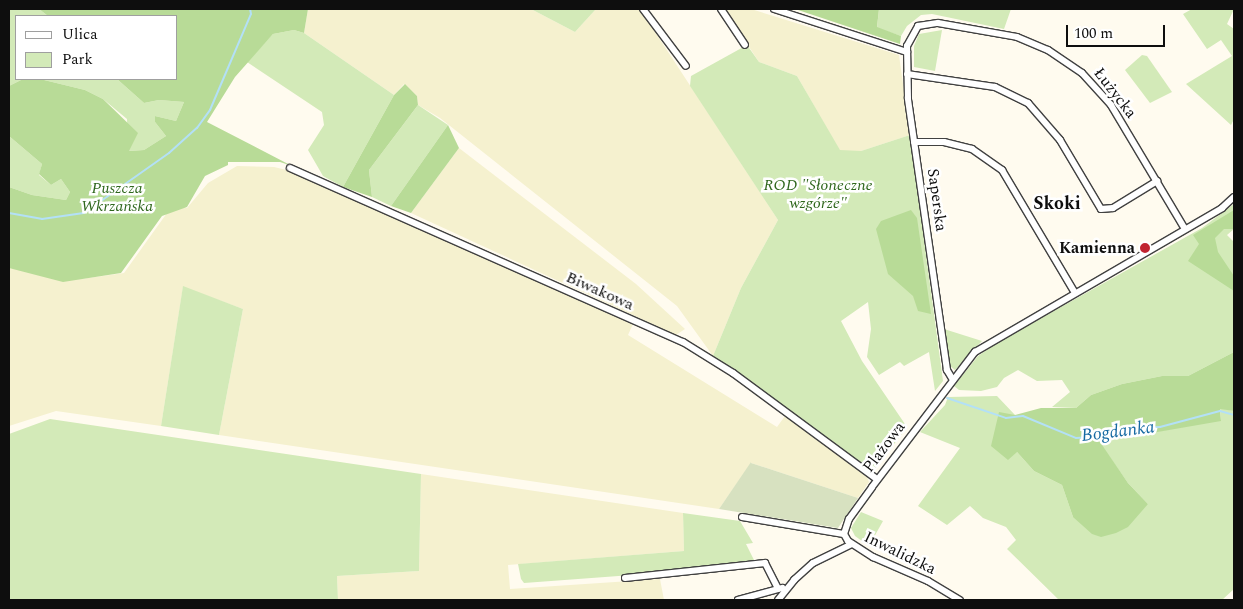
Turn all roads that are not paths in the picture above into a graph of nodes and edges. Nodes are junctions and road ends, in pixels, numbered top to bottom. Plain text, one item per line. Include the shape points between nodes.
1 (721, 9) edge
2 (774, 9) edge
3 (644, 11) edge
4 (918, 26) joint
5 (745, 45) dead end
6 (907, 52) junction
7 (686, 66) dead end
8 (907, 74) junction
9 (914, 142) junction
10 (290, 168) dead end
11 (1157, 182) junction
12 (1234, 197) edge
13 (1185, 229) junction
14 (1075, 293) junction
15 (953, 380) junction
16 (877, 480) junction
17 (742, 517) dead end
18 (844, 534) junction
19 (852, 544) junction
20 (625, 578) dead end
21 (788, 586) junction
22 (778, 589) junction
23 (738, 600) edge
24 (778, 600) edge
25 (960, 600) edge

1 - 5 street
2 - 6 street
3 - 7 street
4 - 6 street, Saperska via 908,38
4 - 11 street, Łużycka via 938,23 1009,36 1062,58 1100,90
6 - 8 street, Saperska
8 - 9 street, Saperska
8 - 11 street via 996,87 1028,103 1060,140 1101,209 1113,208
9 - 14 street via 944,142 972,149 1002,170
9 - 15 street, Saperska via 947,370
10 - 16 street, Biwakowa via 691,346
11 - 13 street, Łużycka
12 - 13 street
13 - 14 street
14 - 15 street via 979,349
15 - 16 street, Plażowa
16 - 18 street, Plażowa via 852,516
17 - 18 street, Inwalidzka
18 - 19 street, Inwalidzka
19 - 21 street via 813,563
19 - 25 street, Inwalidzka
20 - 22 street via 765,563
21 - 22 street
21 - 24 street
22 - 23 street

